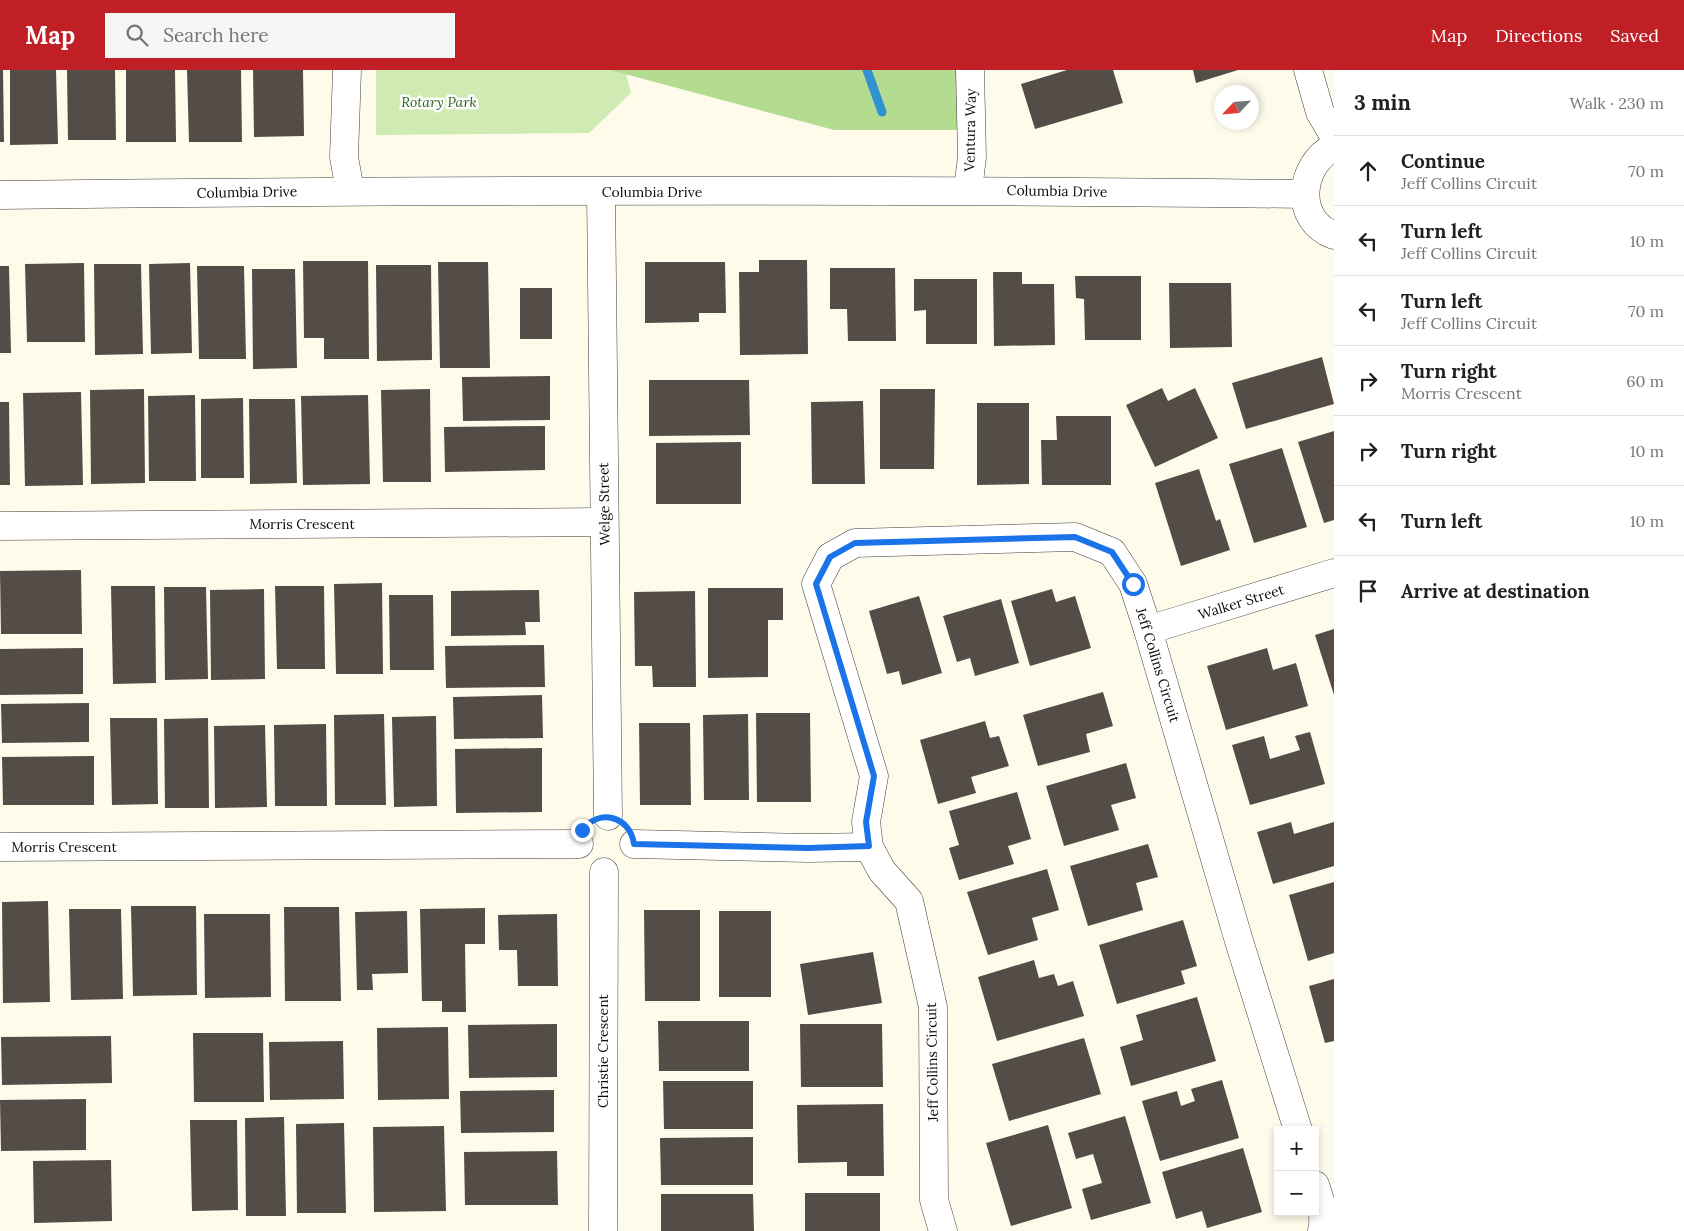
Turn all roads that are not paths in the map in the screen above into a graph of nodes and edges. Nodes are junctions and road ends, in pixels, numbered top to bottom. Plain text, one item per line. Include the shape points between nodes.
1 (347, 70) edge
2 (970, 70) edge
3 (1308, 70) edge
4 (1334, 136) edge
5 (1334, 147) edge
6 (968, 190) junction
7 (350, 191) junction
8 (601, 192) junction
9 (1305, 194) junction
10 (0, 195) edge
11 (1334, 235) edge
12 (604, 522) junction
13 (0, 526) edge
14 (1334, 573) edge
15 (1148, 630) junction
16 (608, 816) junction
17 (579, 844) junction
18 (634, 844) junction
19 (869, 846) junction
20 (0, 847) edge
21 (604, 872) junction
22 (1297, 1126) edge
23 (1319, 1197) edge
24 (602, 1231) edge
25 (943, 1231) edge
26 (1322, 1231) edge

1 - 7 street via 344,158
2 - 6 street, Ventura Way via 972,157
3 - 4 street via 1320,112
5 - 9 street via 1313,163 1306,178
6 - 8 street, Columbia Drive
6 - 9 street, Columbia Drive
7 - 8 street, Columbia Drive
7 - 10 street, Columbia Drive
8 - 12 street, Welge Street
9 - 11 street via 1308,210 1317,224
12 - 13 street, Morris Crescent
12 - 16 street, Welge Street
14 - 15 street, Walker Street
15 - 19 street, Jeff Collins Circuit via 1133,584 1112,552 1075,537 871,541 855,543 830,557 816,584 874,776 866,822
15 - 22 street, Jeff Collins Circuit
16 - 17 street via 588,823 582,830
16 - 18 street via 622,821
17 - 20 street, Morris Crescent
17 - 21 street via 581,857 587,864
18 - 19 street via 808,848
18 - 21 street via 628,862 613,872
19 - 25 street, Jeff Collins Circuit via 882,871 909,901 933,1007 934,1200
21 - 24 street, Christie Crescent
23 - 26 street via 1324,1223

